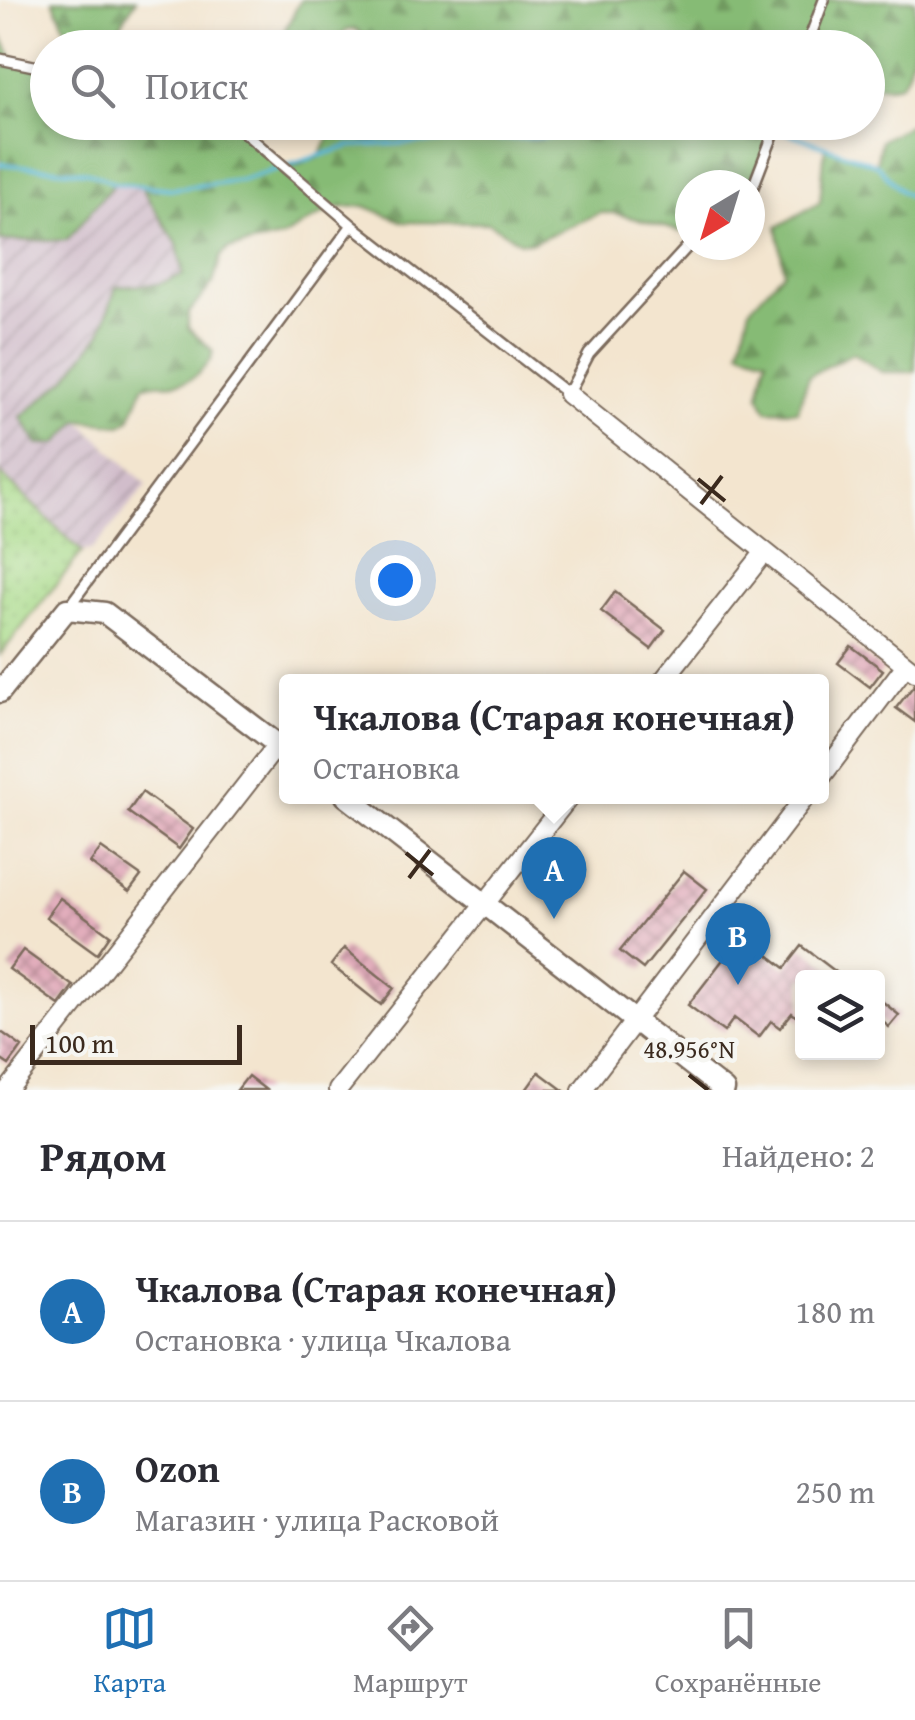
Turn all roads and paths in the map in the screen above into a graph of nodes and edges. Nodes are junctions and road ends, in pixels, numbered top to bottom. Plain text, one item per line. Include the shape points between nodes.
1 (824, 0) edge
2 (813, 30) edge
3 (0, 59) edge
4 (30, 65) edge
5 (253, 140) edge
6 (771, 140) edge
7 (760, 170) edge
8 (352, 225) junction
9 (675, 260) edge
10 (568, 394) junction
11 (764, 553) junction
12 (67, 608) junction
13 (910, 668) edge
14 (668, 674) edge
15 (0, 692) edge
16 (279, 746) edge
17 (279, 752) edge
18 (829, 767) edge
19 (356, 804) edge
20 (564, 804) edge
21 (800, 804) edge
22 (486, 903) junction
23 (636, 1021) junction
24 (8, 1090) edge
25 (338, 1090) edge
26 (582, 1090) edge
27 (724, 1090) edge

1 - 2 lane
3 - 4 lane
5 - 8 lane
6 - 7 lane
8 - 10 lane
8 - 12 lane
9 - 10 lane via 588,354
10 - 11 street
11 - 13 street
11 - 14 street
12 - 15 street
12 - 16 street via 105,613
13 - 18 street
17 - 24 street
19 - 22 street
20 - 22 street
21 - 23 street
22 - 23 street
22 - 25 street
23 - 26 street
23 - 27 street

